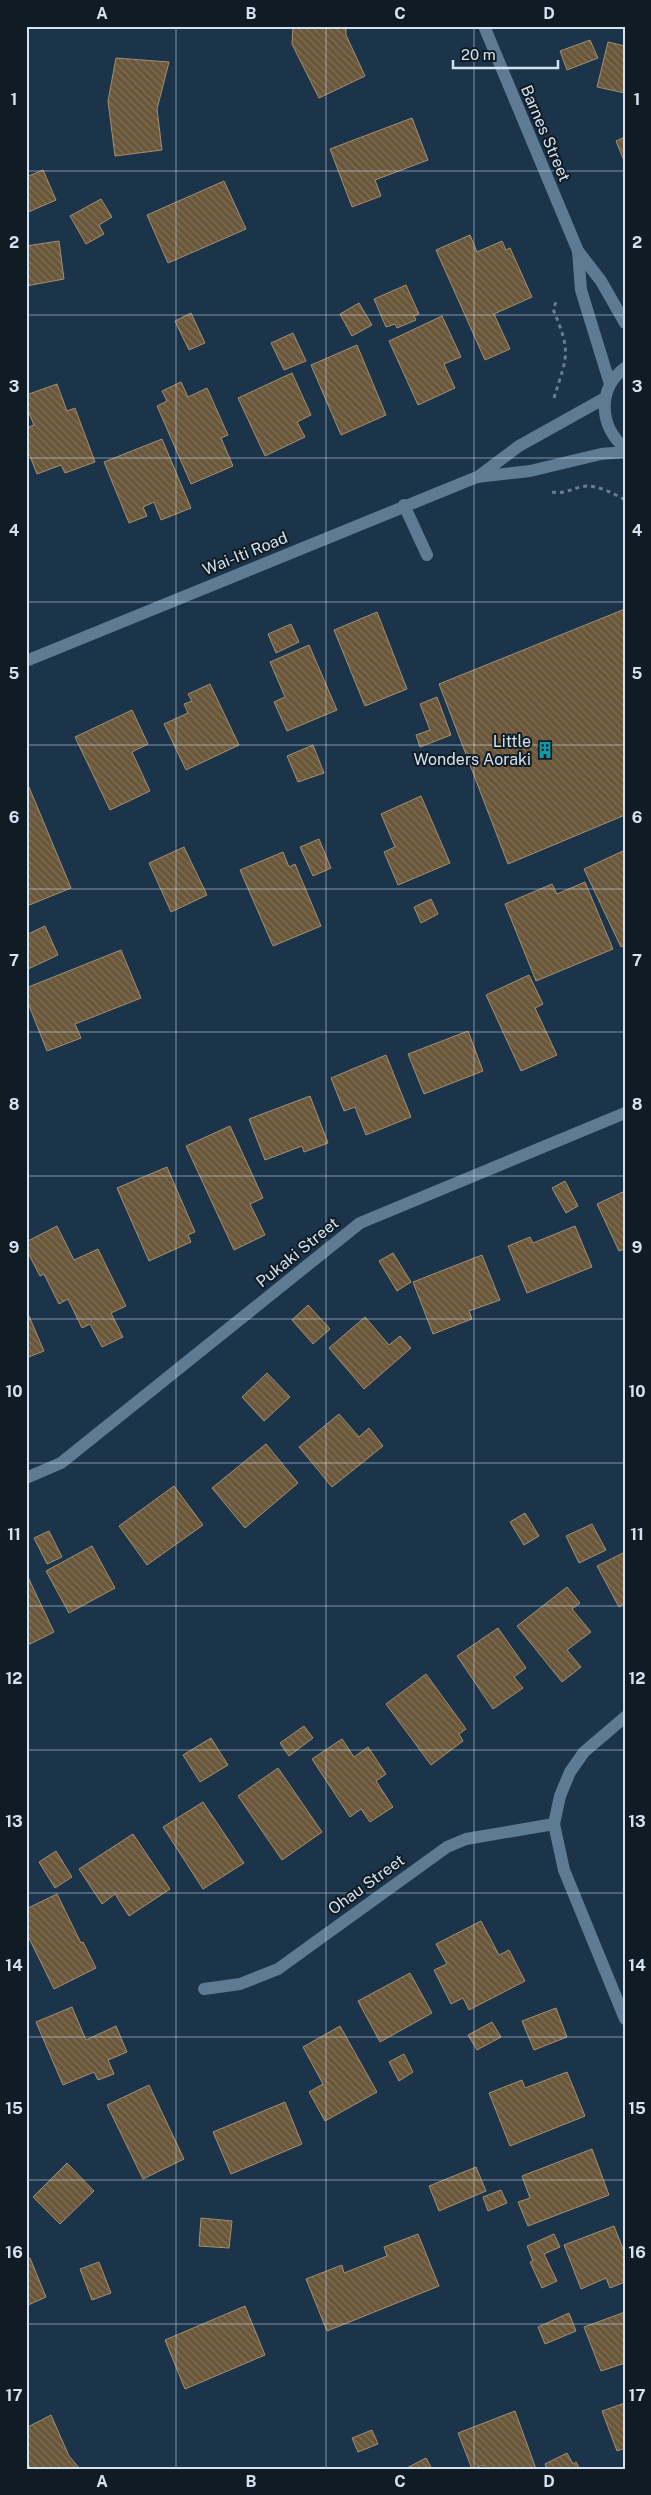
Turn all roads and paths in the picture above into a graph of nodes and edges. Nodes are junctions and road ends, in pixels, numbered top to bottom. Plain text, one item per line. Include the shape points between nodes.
1 (484, 26) edge
2 (578, 252) junction
3 (560, 292) dead end
4 (625, 323) edge
5 (625, 368) edge
6 (610, 384) junction
7 (605, 398) junction
8 (553, 400) dead end
9 (625, 448) edge
10 (625, 452) edge
11 (477, 477) junction
12 (542, 490) dead end
13 (625, 500) edge
14 (404, 506) junction
15 (427, 555) dead end
16 (26, 661) edge
17 (625, 1114) edge
18 (26, 1478) edge
19 (625, 1717) edge
20 (554, 1824) junction
21 (204, 1989) dead end
22 (625, 2019) edge

1 - 2 street, Barnes Street
2 - 4 street, Barnes Street via 601,281
2 - 6 street, Barnes Street via 582,290
3 - 8 path via 553,309 566,341 566,356
5 - 6 street
6 - 7 street
7 - 9 street via 604,414 608,429
7 - 11 street, Wai-Iti Road via 519,446
10 - 11 street, Wai-Iti Road via 602,454 530,471
11 - 14 street, Wai-Iti Road
12 - 13 path via 559,494 586,486
14 - 15 street
14 - 16 street, Wai-Iti Road
17 - 18 street, Pukaki Street via 360,1223 61,1463
19 - 20 street via 584,1752 570,1772
20 - 21 street, Ohau Street via 466,1839 447,1847 278,1969 240,1984
20 - 22 street via 564,1870

